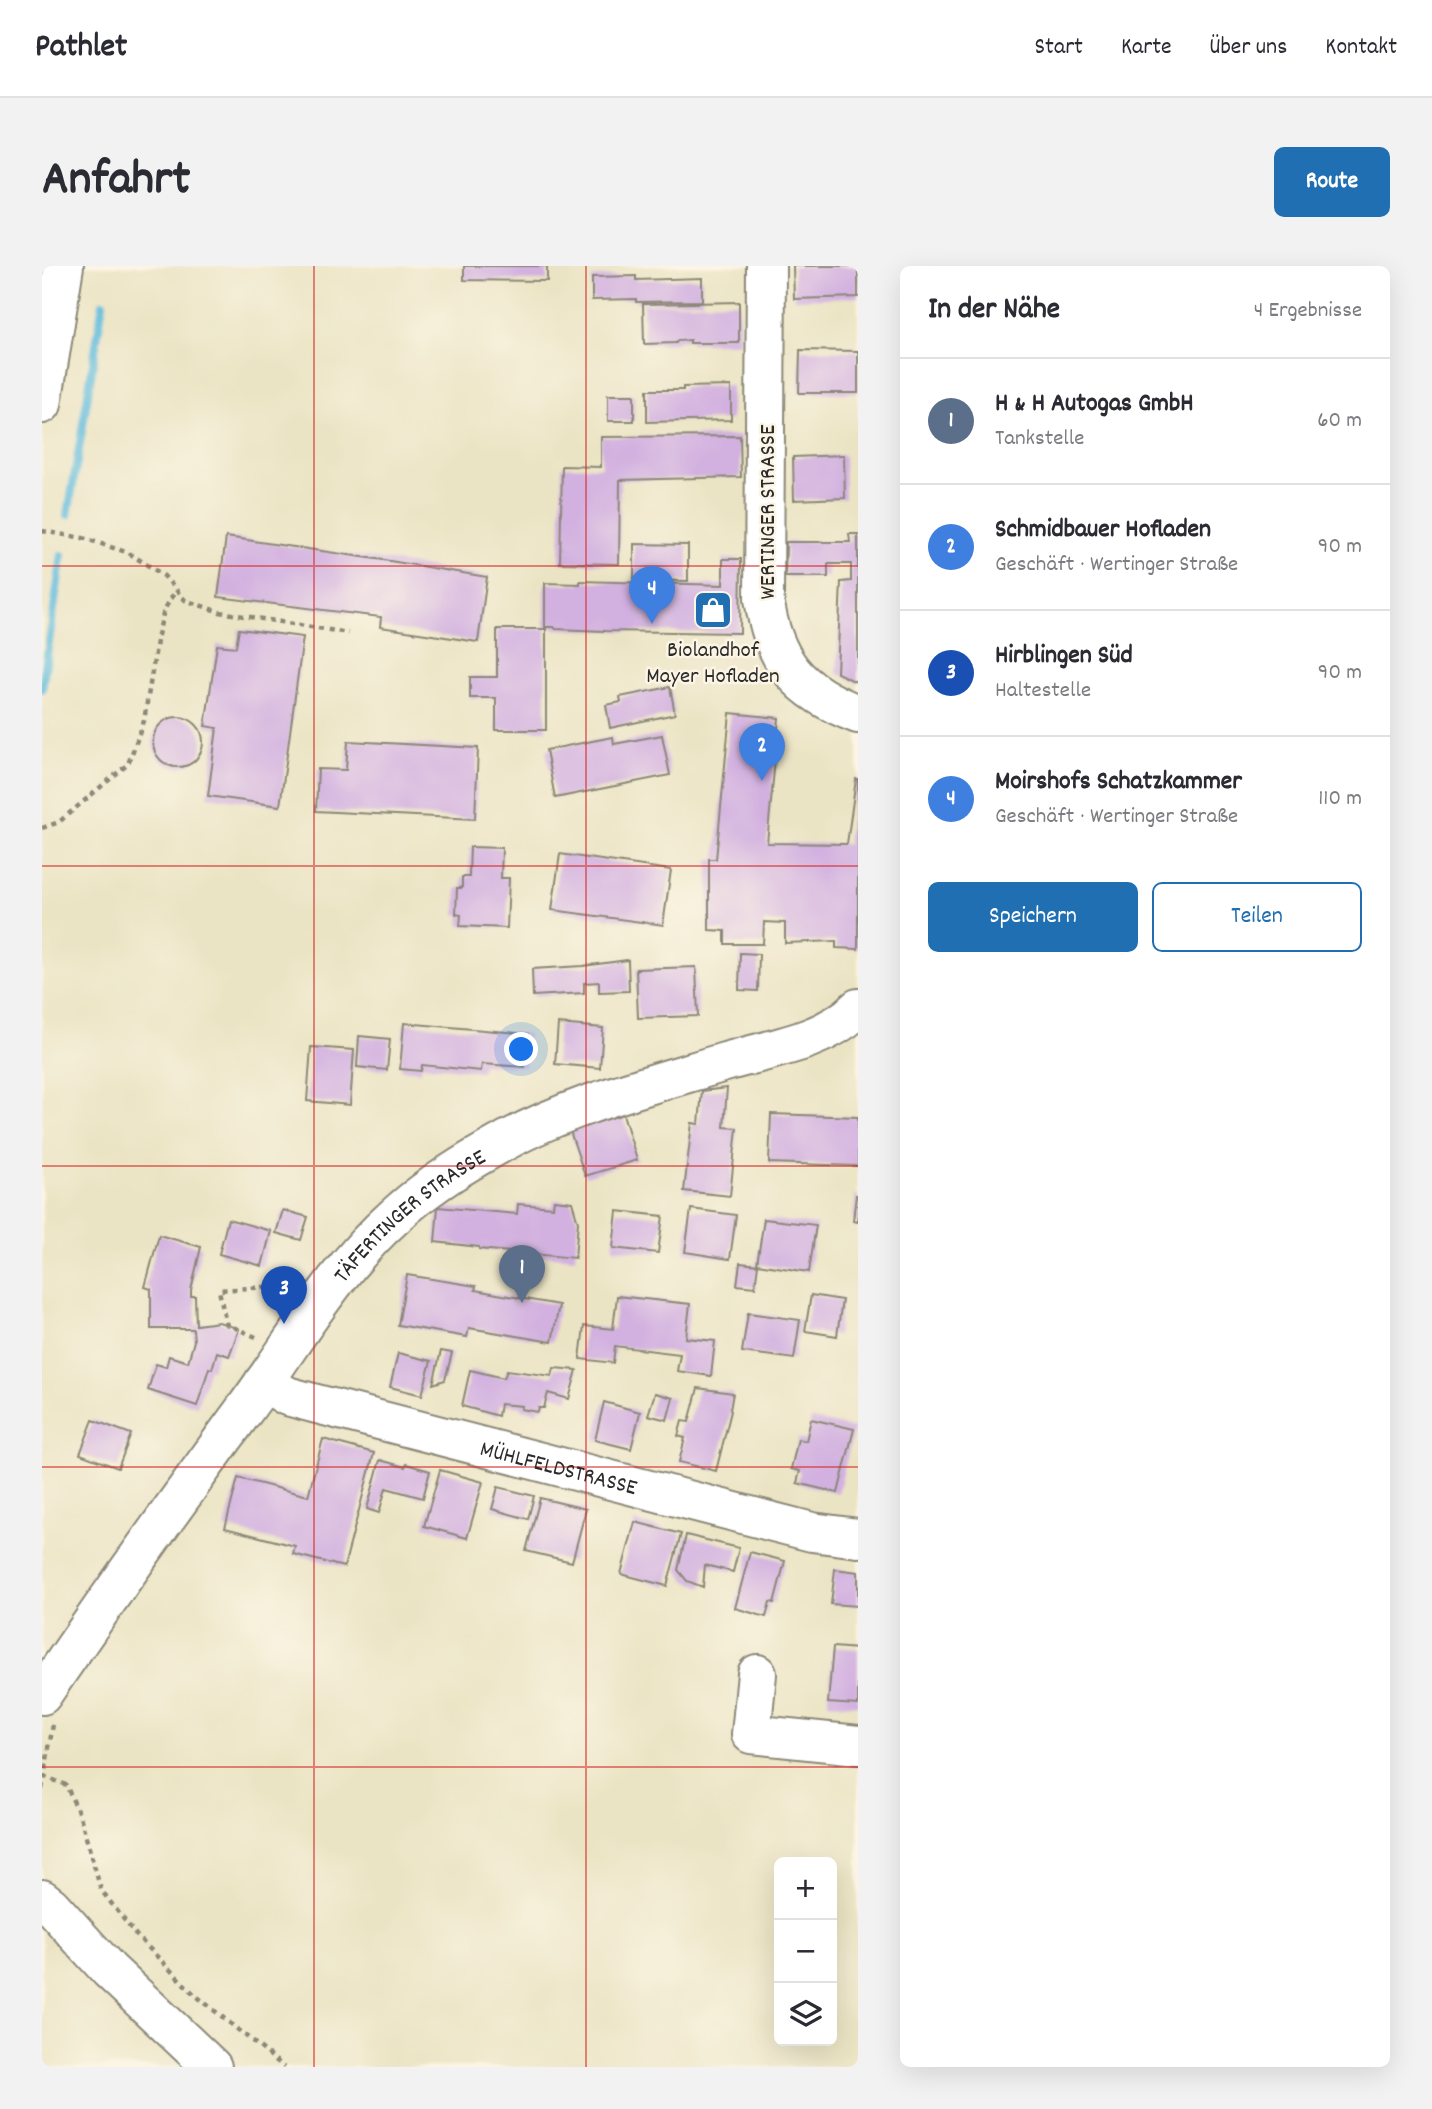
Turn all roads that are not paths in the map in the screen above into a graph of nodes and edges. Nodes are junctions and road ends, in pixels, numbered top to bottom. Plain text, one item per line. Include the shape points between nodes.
1 (64, 266) edge
2 (766, 266) edge
3 (42, 404) edge
4 (858, 714) edge
5 (858, 1008) edge
6 (264, 1382) junction
7 (858, 1538) edge
8 (79, 1642) junction
9 (42, 1657) edge
10 (757, 1674) dead end
11 (48, 1709) edge
12 (858, 1745) edge
13 (45, 1898) edge
14 (212, 2067) edge

1 - 3 street
2 - 4 street, WERTINGER STRASSE via 764,598 768,625 793,674 831,704
5 - 6 street, TÄFERTINGER STRASSE via 830,1028 796,1042 567,1113 493,1147 436,1182 394,1216 339,1276
6 - 7 street, MÜHLFELDSTRASSE via 287,1396 428,1434 812,1532
6 - 8 street, TÄFERTINGER STRASSE
8 - 9 street
8 - 11 street, TÄFERTINGER STRASSE
10 - 12 street via 751,1734
13 - 14 street via 109,1970

